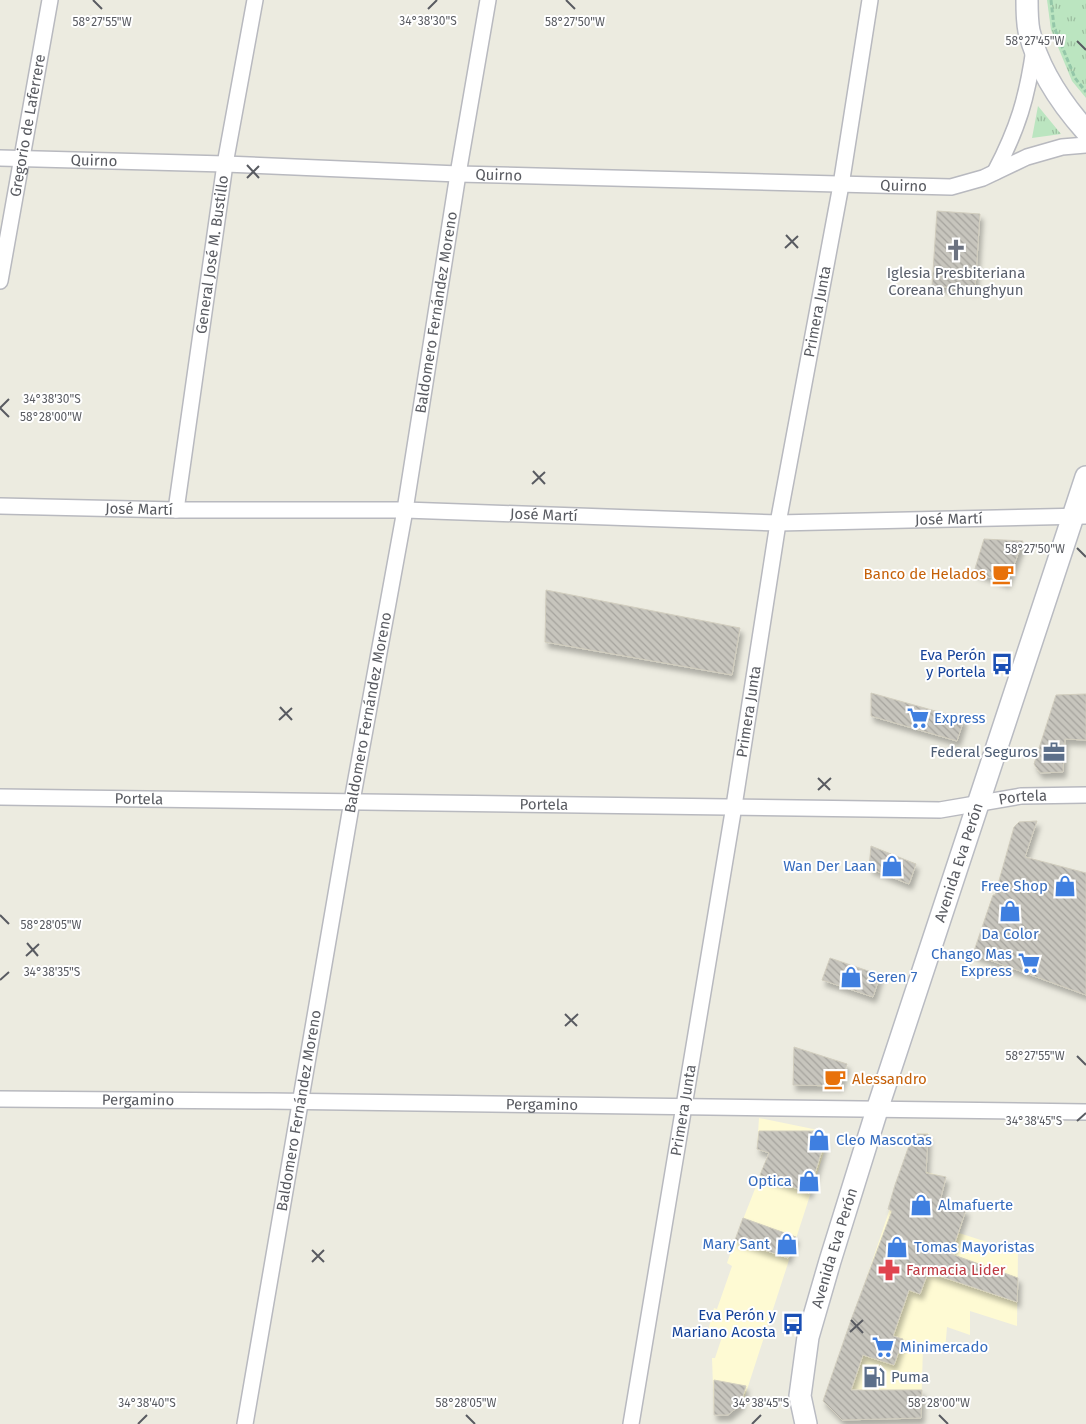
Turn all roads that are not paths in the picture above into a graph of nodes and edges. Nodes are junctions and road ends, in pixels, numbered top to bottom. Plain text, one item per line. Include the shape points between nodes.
1 (50, 0) edge
2 (255, 0) edge
3 (488, 0) edge
4 (870, 0) edge
5 (1015, 0) edge
6 (1027, 0) edge
7 (1032, 39) junction
8 (1086, 131) edge
9 (1086, 145) edge
10 (0, 158) edge
11 (21, 159) junction
12 (225, 164) junction
13 (995, 172) junction
14 (458, 174) junction
15 (841, 185) junction
16 (0, 282) edge
17 (1086, 477) edge
18 (0, 506) edge
19 (176, 510) junction
20 (405, 510) junction
21 (1080, 516) edge
22 (778, 523) junction
23 (1086, 795) edge
24 (0, 797) edge
25 (352, 801) junction
26 (978, 803) junction
27 (734, 806) junction
28 (0, 1100) edge
29 (301, 1102) junction
30 (683, 1108) junction
31 (877, 1110) junction
32 (1086, 1112) edge
33 (246, 1424) edge
34 (631, 1424) edge
35 (806, 1424) edge

1 - 11 street, Gregorio de Laferrere
2 - 12 street, General José M. Bustillo
3 - 14 street, Baldomero Fernández Moreno
4 - 15 street, Primera Junta
5 - 7 main road
6 - 7 main road
7 - 8 main road via 1052,84 1072,116
7 - 13 street via 1030,81 1022,113
9 - 13 street, Quirno via 1062,147 1027,157
10 - 11 street, Quirno
11 - 12 street, Quirno
11 - 16 street, Gregorio de Laferrere
12 - 14 street, Quirno
12 - 19 street, General José M. Bustillo
13 - 15 street, Quirno via 951,187
14 - 15 street, Quirno
14 - 20 street, Baldomero Fernández Moreno
15 - 22 street, Primera Junta
17 - 21 main road, Avenida Eva Perón
18 - 19 street, José Martí
19 - 20 street, José Martí
20 - 22 street, José Martí
20 - 25 street, Baldomero Fernández Moreno
21 - 22 street, José Martí
21 - 26 main road, Avenida Eva Perón via 1051,581
22 - 27 street, Primera Junta
23 - 26 street, Portela via 1021,796
24 - 25 street, Portela
25 - 27 street, Portela
25 - 29 street, Baldomero Fernández Moreno
26 - 27 street, Portela via 940,810
26 - 31 main road, Avenida Eva Perón
27 - 30 street, Primera Junta
28 - 29 street, Pergamino
29 - 30 street, Pergamino
29 - 33 street, Baldomero Fernández Moreno
30 - 31 street, Pergamino
30 - 34 street, Primera Junta
31 - 32 street, Pergamino
31 - 35 main road, Avenida Eva Perón via 808,1337 800,1396

